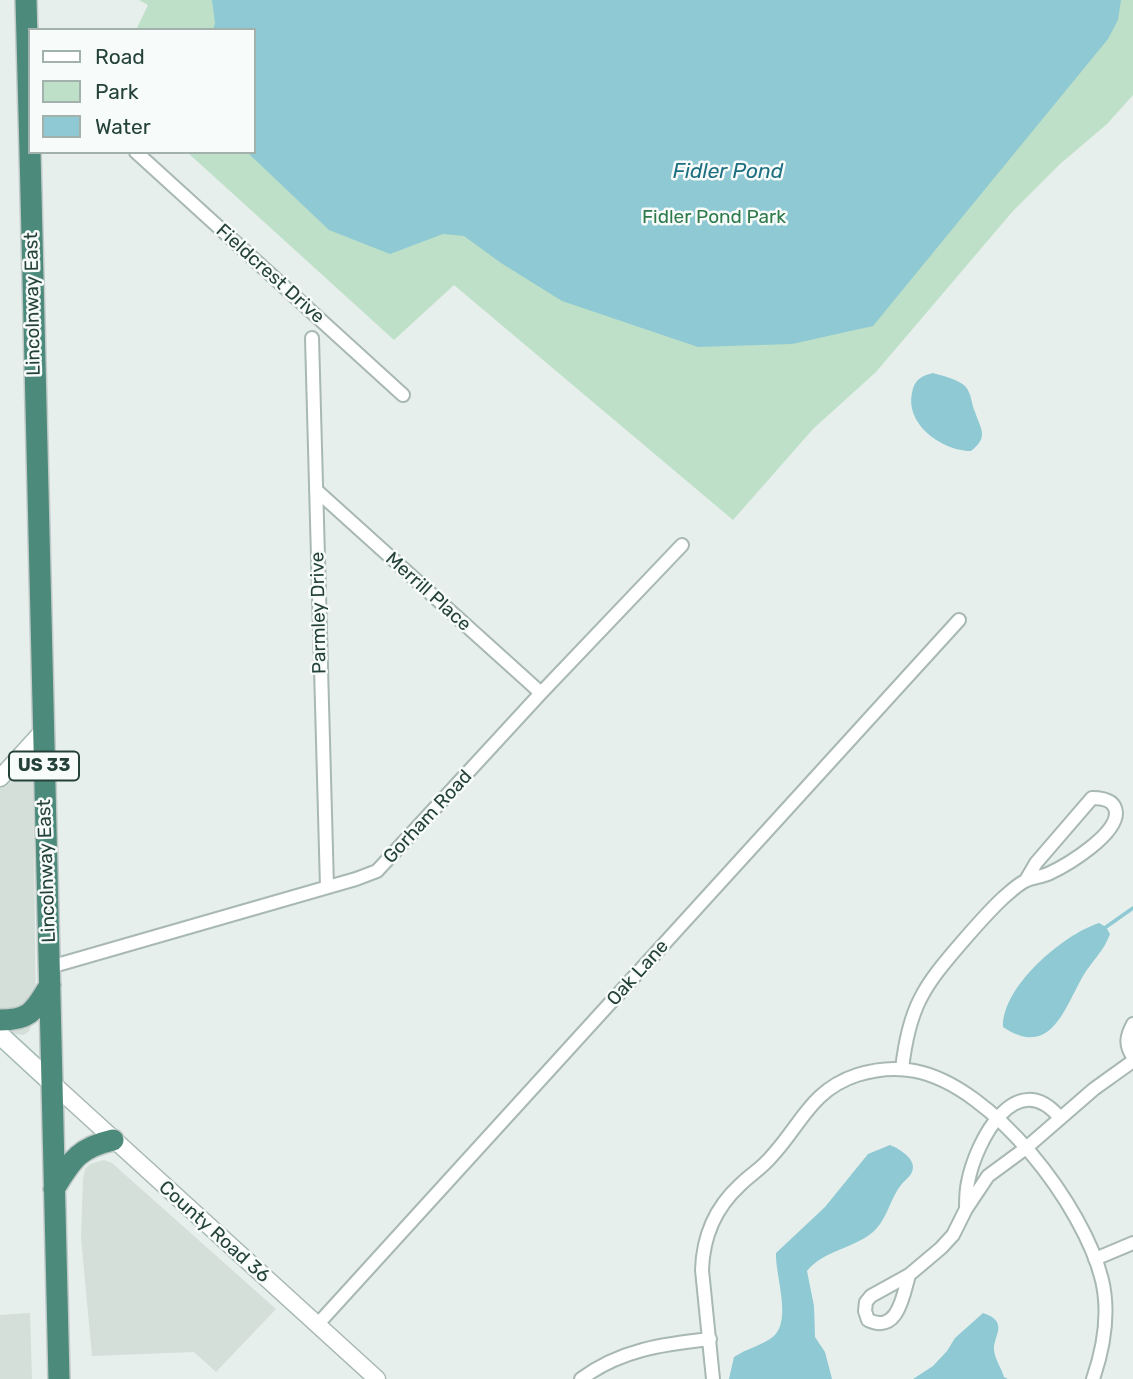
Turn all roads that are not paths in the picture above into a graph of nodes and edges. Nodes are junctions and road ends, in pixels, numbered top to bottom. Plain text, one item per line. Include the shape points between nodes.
1 (26, 0) edge
2 (28, 36) edge
3 (30, 154) edge
4 (138, 154) edge
5 (312, 338) dead end
6 (403, 395) dead end
7 (316, 490) junction
8 (682, 545) dead end
9 (959, 620) dead end
10 (541, 694) junction
11 (43, 731) junction
12 (0, 778) edge
13 (1026, 880) junction
14 (327, 887) junction
15 (50, 976) junction
16 (0, 1020) edge
17 (1133, 1024) edge
18 (0, 1035) edge
19 (1133, 1059) edge
20 (902, 1069) junction
21 (52, 1083) junction
22 (996, 1118) junction
23 (1060, 1118) junction
24 (113, 1140) junction
25 (1026, 1148) junction
26 (54, 1189) junction
27 (965, 1209) junction
28 (1133, 1243) edge
29 (1096, 1259) junction
30 (909, 1275) dead end
31 (317, 1325) junction
32 (710, 1339) junction
33 (59, 1379) edge
34 (377, 1379) edge
35 (581, 1379) edge
36 (713, 1379) edge
37 (1093, 1379) edge

1 - 2 highway, Lincolnway East / US 33
3 - 11 highway, Lincolnway East / US 33
4 - 6 street, Fieldcrest Drive
5 - 7 street, Parmley Drive
7 - 10 street, Merrill Place
7 - 14 street, Parmley Drive
8 - 10 street, Gorham Road
9 - 31 street, Oak Lane
10 - 14 street, Gorham Road via 384,865 367,876
11 - 12 street
11 - 15 highway, Lincolnway East / US 33
13 - 13 street via 1050,873 1107,834 1114,823 1112,804 1092,798
13 - 20 street via 990,910 925,988 909,1023
14 - 15 street, Gorham Road
15 - 16 highway via 36,1007 26,1016
15 - 21 highway, Lincolnway East / US 33
17 - 19 street via 1127,1042
18 - 21 main road
19 - 23 street
20 - 22 street via 943,1080
20 - 32 street via 856,1075 829,1089 807,1109 771,1158 723,1203 702,1254
21 - 24 street, County Road 36
21 - 26 highway, Lincolnway East / US 33
22 - 23 street via 1026,1099 1047,1104
22 - 25 street
22 - 27 street via 968,1180
23 - 25 street
24 - 26 highway via 83,1150
24 - 31 street, County Road 36
25 - 27 street via 988,1176
25 - 29 street via 1066,1202
26 - 33 highway, Lincolnway East / US 33
27 - 30 street via 953,1235
28 - 29 street
29 - 37 street via 1105,1298 1105,1332
31 - 34 street, County Road 36
32 - 35 street via 627,1354
32 - 36 street

